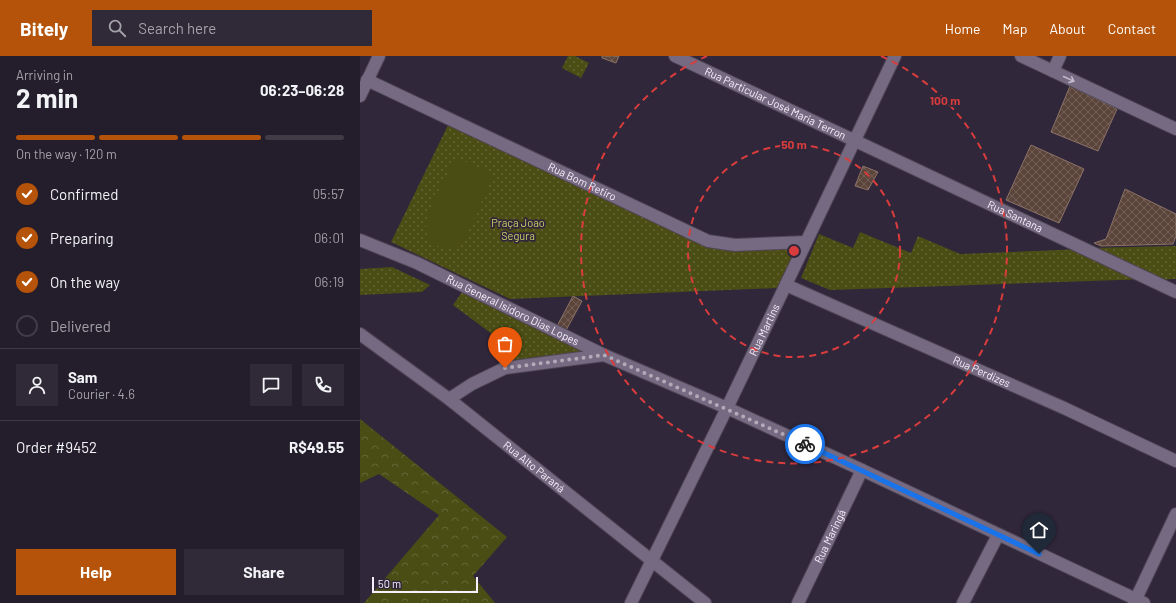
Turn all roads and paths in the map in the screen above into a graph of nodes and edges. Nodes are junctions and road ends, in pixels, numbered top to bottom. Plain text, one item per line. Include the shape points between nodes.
1 (379, 56) edge
2 (675, 56) edge
3 (895, 56) edge
4 (1021, 56) edge
5 (1060, 56) edge
6 (1053, 71) junction
7 (368, 80) junction
8 (360, 96) edge
9 (1176, 129) edge
10 (854, 139) junction
11 (360, 240) edge
12 (806, 242) junction
13 (786, 285) junction
14 (1176, 292) edge
15 (360, 334) edge
16 (604, 355) junction
17 (449, 399) junction
18 (727, 408) junction
19 (1176, 461) edge
20 (862, 470) junction
21 (1176, 514) edge
22 (998, 535) junction
23 (652, 560) junction
24 (1138, 602) edge
25 (631, 603) edge
26 (705, 603) edge
27 (798, 603) edge
28 (963, 603) edge

1 - 7 street
2 - 10 street, Rua Particular José Maria Terron
3 - 10 street, Rua Martins
4 - 6 street
5 - 6 street
6 -> 9 street
7 - 8 street
7 - 12 street, Rua Bom Retiro via 708,241 735,245
10 - 12 street, Rua Martins
10 - 14 street, Rua Santana
11 - 16 street, Rua General Isidoro Dias Lopes via 417,263
12 - 13 street, Rua Martins
13 - 18 street, Rua Martins
13 - 19 street, Rua Perdizes via 1064,408
15 - 17 street, Rua Alto Paraná
16 - 17 street via 505,368
16 - 18 street, Rua General Isidoro Dias Lopes
17 - 23 street, Rua Alto Paraná
18 - 20 street, Rua General Isidoro Dias Lopes
18 - 23 street, Rua Martins
20 - 22 street, Rua General Isidoro Dias Lopes
20 - 27 street, Rua Maringá
21 - 24 street
22 - 24 street, Rua General Isidoro Dias Lopes
22 - 28 street
23 - 25 street, Rua Martins
23 - 26 street, Rua Alto Paraná

